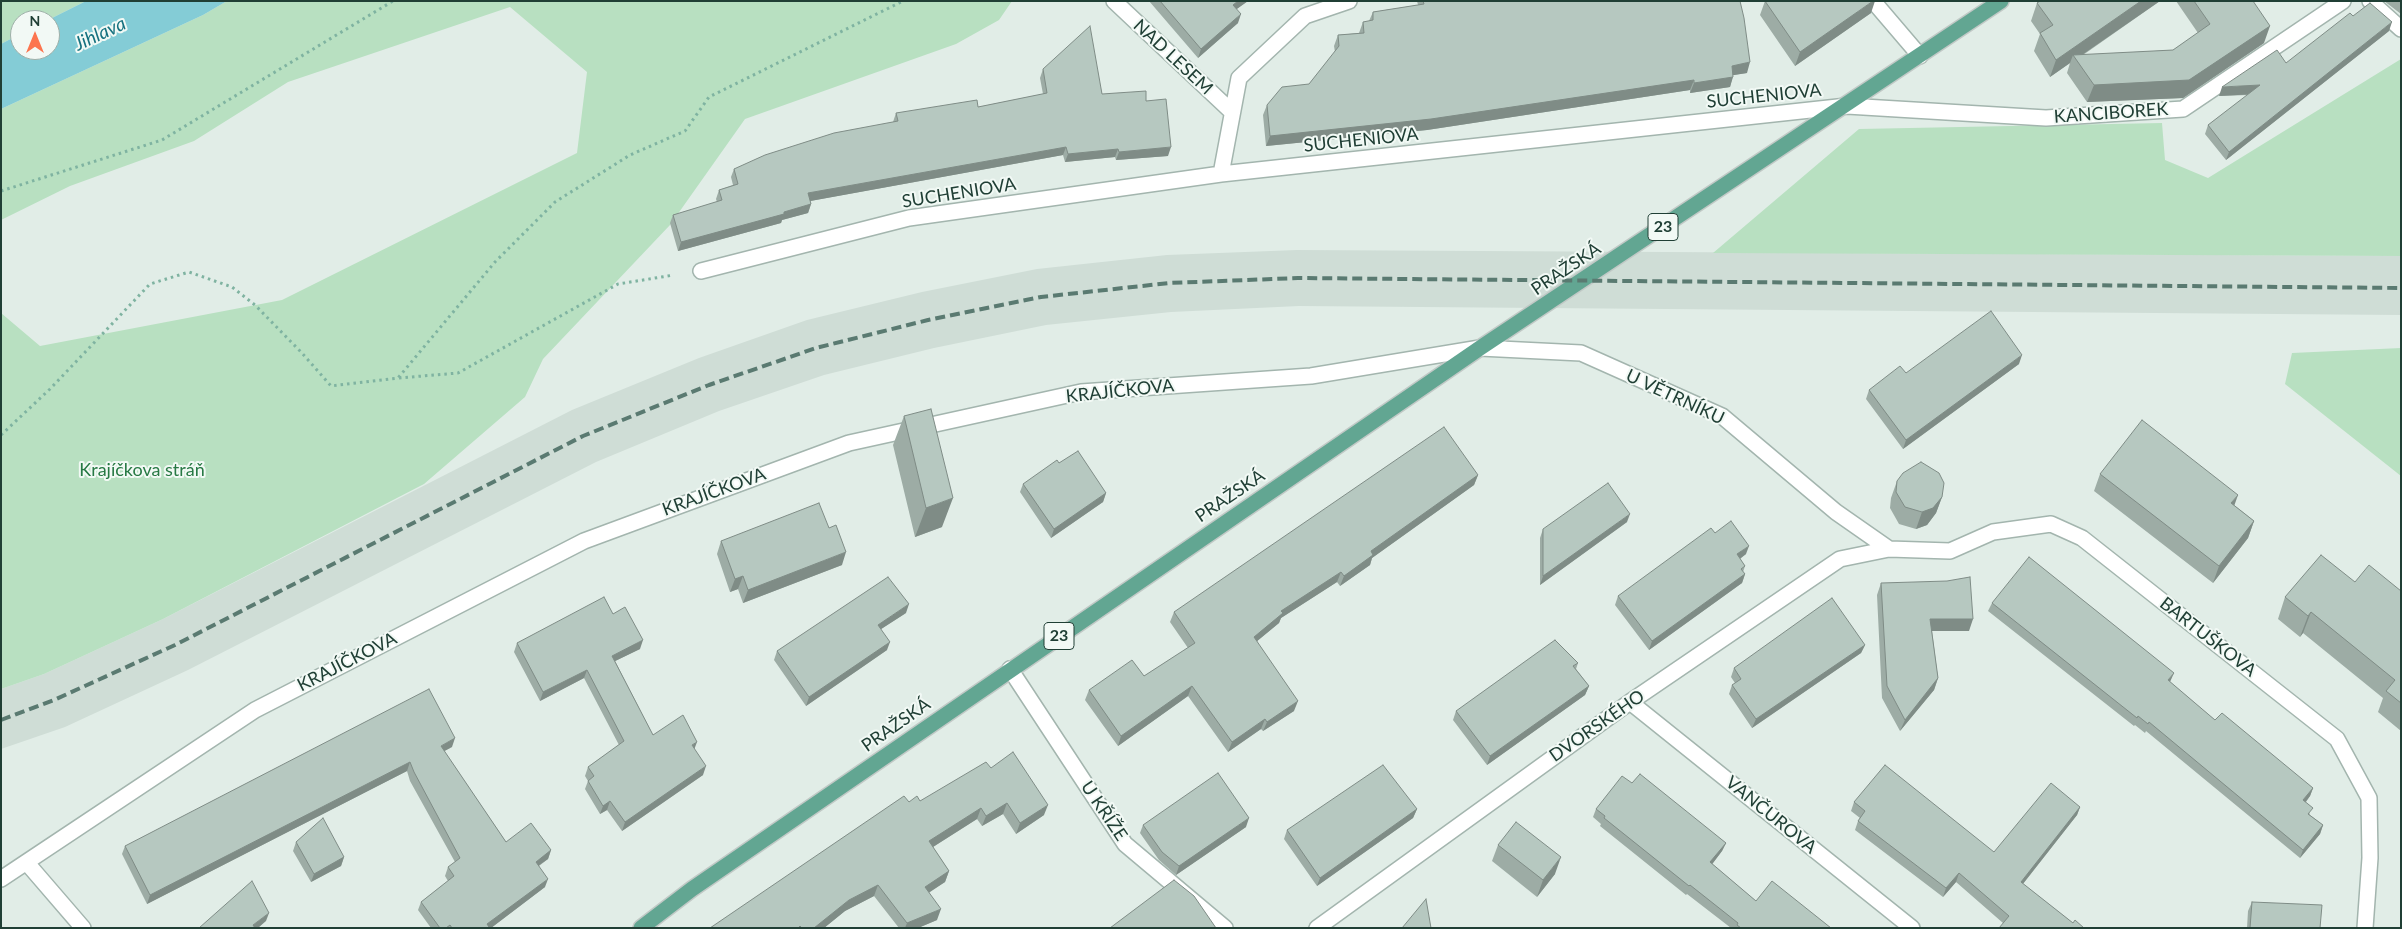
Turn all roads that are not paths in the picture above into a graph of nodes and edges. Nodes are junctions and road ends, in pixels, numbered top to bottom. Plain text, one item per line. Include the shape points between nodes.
1 (1114, 1) edge
2 (1349, 1) edge
3 (1873, 1) edge
4 (2001, 1) edge
5 (2343, 1) edge
6 (2370, 1) edge
7 (2401, 30) edge
8 (1920, 56) junction
9 (1847, 106) junction
10 (1232, 112) junction
11 (1221, 174) junction
12 (701, 271) road end
13 (1480, 348) junction
14 (1889, 549) junction
15 (1010, 669) junction
16 (1630, 702) junction
17 (27, 863) junction
18 (1, 879) edge
19 (82, 928) edge
20 (641, 928) edge
21 (1225, 928) edge
22 (1317, 928) edge
23 (1912, 928) edge
24 (2365, 928) edge

1 - 10 street, NAD LESEM
2 - 10 street via 1305,16 1239,78
3 - 8 street
4 - 8 main road, SUCHENIOVA / 23
5 - 9 street, KANCIBOREK via 2182,109 2046,118
6 - 7 street
8 - 9 main road, SUCHENIOVA / 23
9 - 11 street, SUCHENIOVA
9 - 13 main road, PRAŽSKÁ / 23
10 - 11 street
11 - 12 street, SUCHENIOVA via 909,218
13 - 14 street, U VĚTRNÍKU via 1581,354 1722,416 1836,512
13 - 15 main road, PRAŽSKÁ / 23
13 - 17 street, KRAJÍČKOVA via 1311,376 1081,392 848,443 584,541 255,710
14 - 16 street, DVORSKÉHO via 1840,559
14 - 24 street, BARTUŠKOVA via 1950,551 1993,532 2051,524 2082,538 2337,739 2369,798 2370,858
15 - 20 main road, PRAŽSKÁ / 23 via 692,889
15 - 21 street, U KŘÍŽE via 1125,844
16 - 22 street, DVORSKÉHO
16 - 23 street, VANČUROVA
17 - 18 street, KRAJÍČKOVA
17 - 19 street

